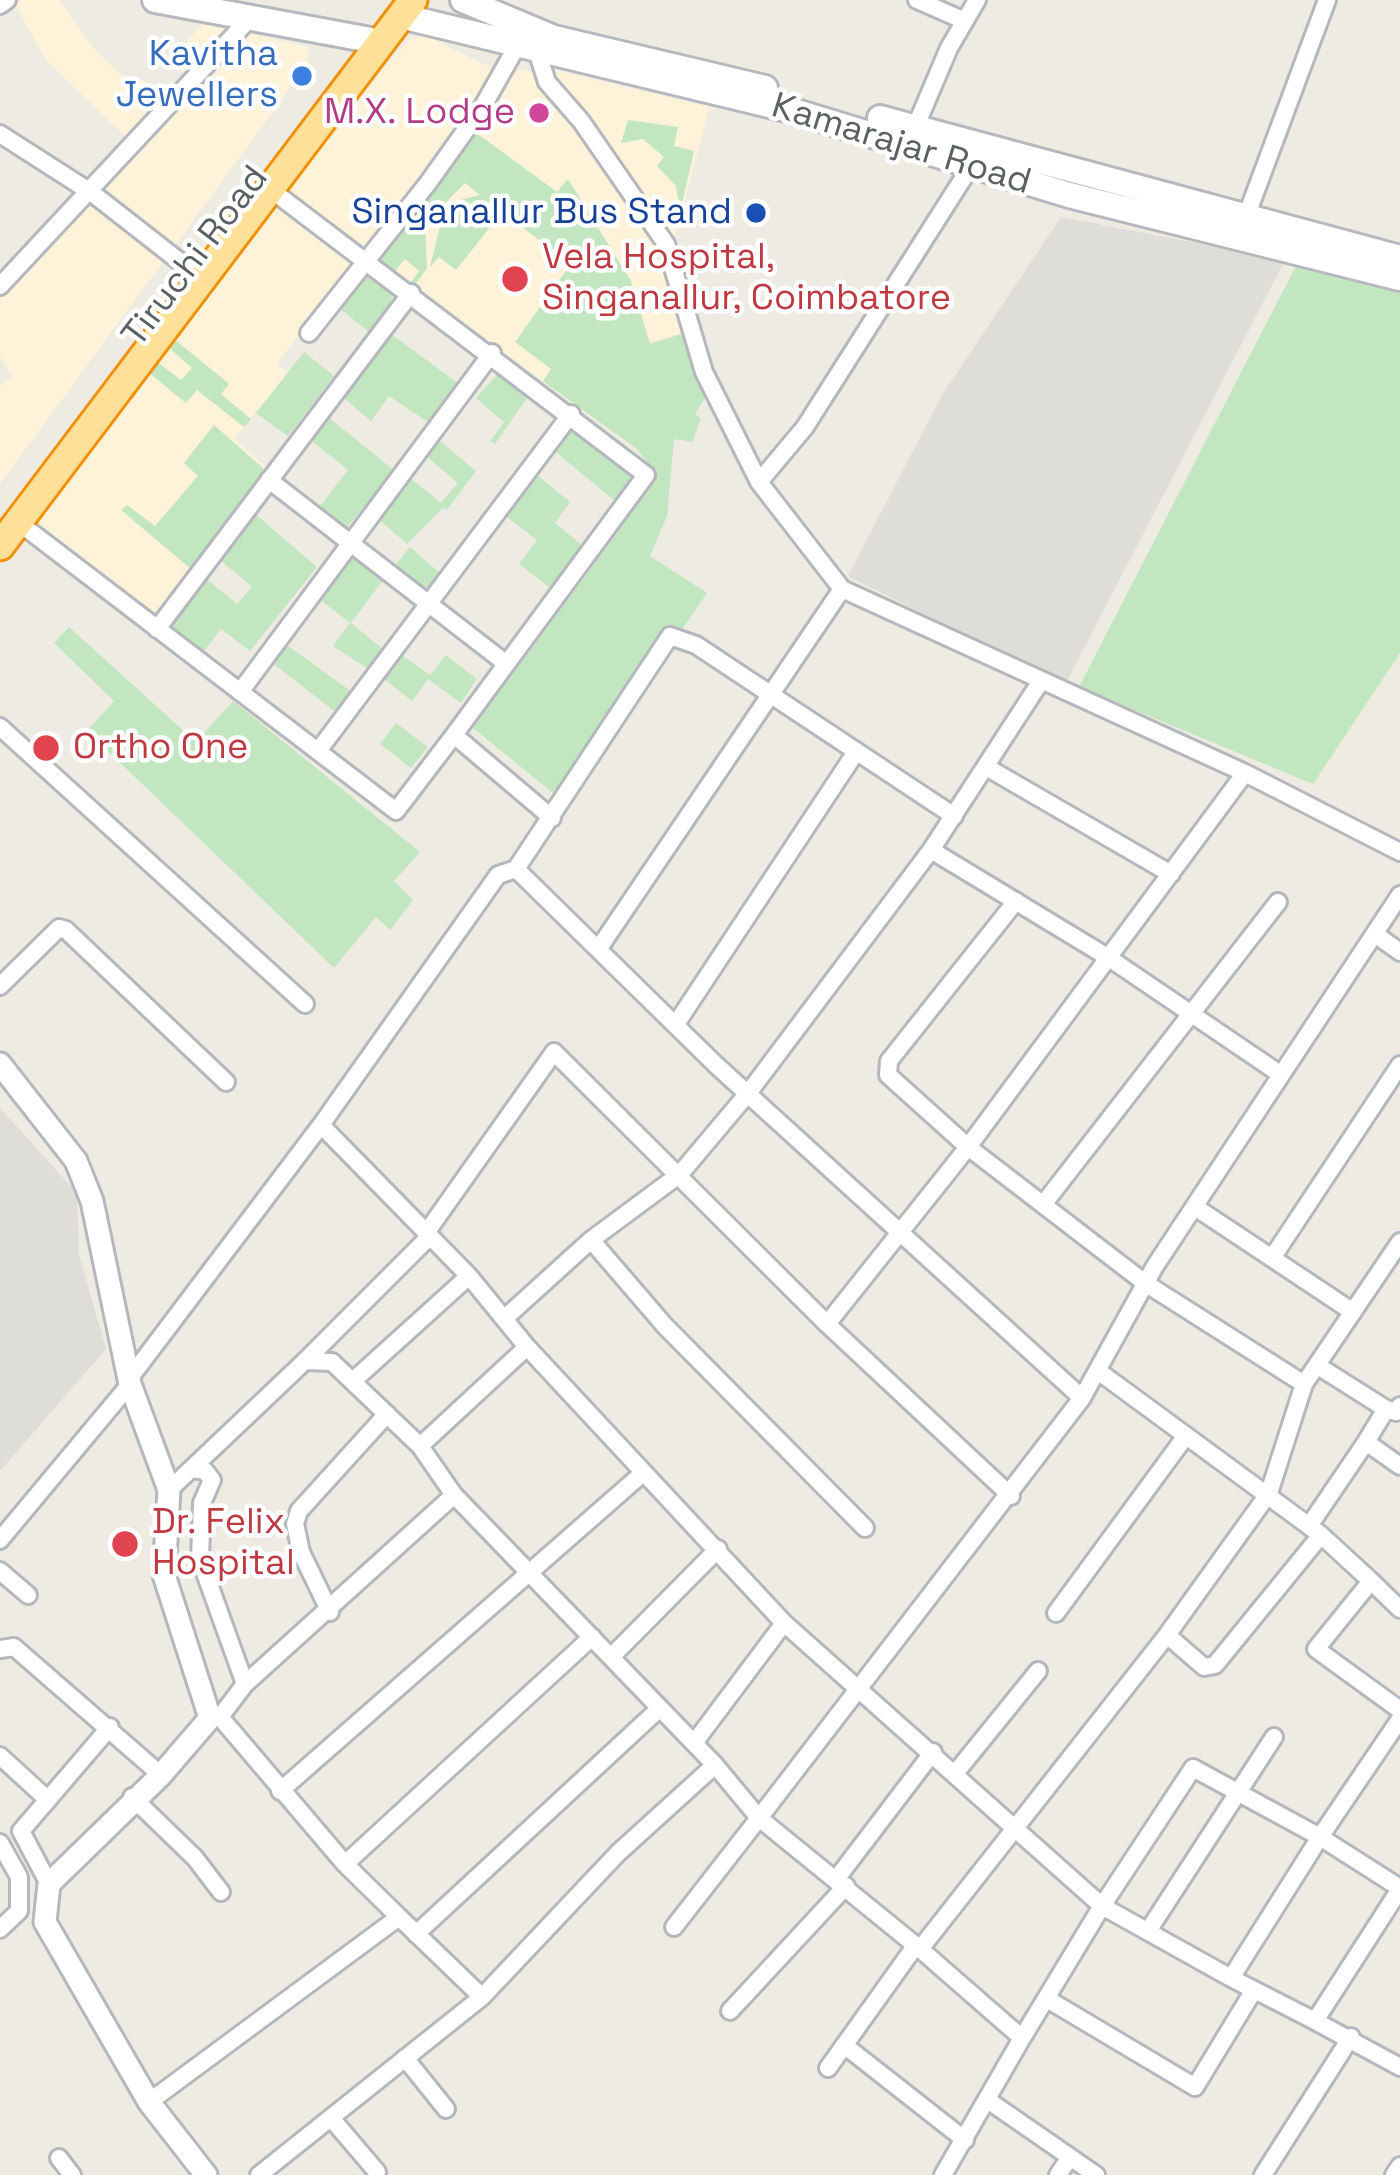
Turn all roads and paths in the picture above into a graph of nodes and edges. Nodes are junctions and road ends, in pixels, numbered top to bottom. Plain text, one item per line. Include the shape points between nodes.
1 (155, 0) edge
2 (463, 0) edge
3 (917, 0) edge
4 (977, 0) edge
5 (1327, 0) edge
6 (402, 5) edge
7 (250, 18) junction
8 (965, 21) junction
9 (370, 41) junction
10 (527, 49) junction
11 (915, 128) junction
12 (0, 134) edge
13 (971, 166) junction
14 (270, 189) junction
15 (92, 193) junction
16 (1246, 217) junction
17 (1400, 258) edge
18 (365, 264) junction
19 (188, 268) junction
20 (1400, 278) edge
21 (0, 286) edge
22 (411, 293) junction
23 (309, 334) dead end
24 (492, 353) junction
25 (119, 373) junction
26 (571, 414) junction
27 (269, 479) junction
28 (759, 482) junction
29 (9, 519) edge
30 (350, 545) junction
31 (0, 546) edge
32 (842, 589) junction
33 (429, 603) junction
34 (157, 629) junction
35 (504, 662) junction
36 (1041, 681) junction
37 (240, 692) junction
38 (772, 698) junction
39 (0, 727) edge
40 (454, 735) junction
41 (318, 751) junction
42 (854, 755) junction
43 (988, 768) junction
44 (1245, 773) junction
45 (954, 816) junction
46 (552, 818) junction
47 (931, 850) junction
48 (1400, 852) edge
49 (516, 869) junction
50 (1171, 874) junction
51 (1400, 896) edge
52 (1016, 901) junction
53 (1278, 902) dead end
54 (1375, 934) junction
55 (599, 948) junction
56 (1400, 952) edge
57 (1109, 958) junction
58 (0, 986) edge
59 (304, 1004) dead end
60 (1193, 1016) junction
61 (676, 1024) junction
62 (0, 1064) edge
63 (1400, 1065) edge
64 (1280, 1074) junction
65 (226, 1082) dead end
66 (749, 1092) junction
67 (322, 1125) junction
68 (968, 1147) junction
69 (680, 1174) junction
70 (1045, 1202) junction
71 (1195, 1207) junction
72 (902, 1234) junction
73 (427, 1235) junction
74 (592, 1240) junction
75 (1400, 1242) edge
76 (1272, 1258) junction
77 (469, 1276) junction
78 (1145, 1283) junction
79 (1353, 1312) junction
80 (506, 1317) junction
81 (827, 1324) junction
82 (527, 1347) junction
83 (305, 1361) junction
84 (1318, 1366) junction
85 (1098, 1371) junction
86 (355, 1379) junction
87 (130, 1382) junction
88 (1304, 1384) junction
89 (1082, 1398) junction
90 (1393, 1408) edge
91 (386, 1414) junction
92 (1185, 1437) junction
93 (1366, 1442) junction
94 (419, 1446) junction
95 (1400, 1466) edge
96 (192, 1469) junction
97 (643, 1473) junction
98 (169, 1490) junction
99 (1269, 1492) junction
100 (454, 1495) junction
101 (1011, 1496) junction
102 (865, 1528) dead end
103 (1315, 1530) junction
104 (0, 1540) edge
105 (718, 1549) junction
106 (0, 1571) edge
107 (530, 1573) junction
108 (1371, 1581) junction
109 (28, 1594) dead end
110 (1400, 1609) edge
111 (330, 1612) junction
112 (1056, 1613) dead end
113 (784, 1623) junction
114 (1167, 1635) junction
115 (592, 1637) junction
116 (0, 1649) edge
117 (611, 1657) junction
118 (1038, 1671) dead end
119 (244, 1684) junction
120 (860, 1689) junction
121 (660, 1708) junction
122 (1400, 1714) edge
123 (110, 1727) junction
124 (1274, 1737) dead end
125 (694, 1743) junction
126 (934, 1751) junction
127 (0, 1756) edge
128 (715, 1765) junction
129 (957, 1771) junction
130 (161, 1775) junction
131 (1238, 1790) junction
132 (280, 1791) junction
133 (132, 1798) junction
134 (48, 1800) junction
135 (759, 1818) junction
136 (1016, 1827) junction
137 (1320, 1838) junction
138 (0, 1843) edge
139 (345, 1864) junction
140 (841, 1882) junction
141 (49, 1884) junction
142 (1400, 1888) edge
143 (220, 1892) dead end
144 (1102, 1906) junction
145 (399, 1917) junction
146 (674, 1927) dead end
147 (0, 1929) edge
148 (1148, 1931) junction
149 (416, 1934) junction
150 (918, 1947) junction
151 (1231, 1978) junction
152 (1254, 1990) junction
153 (482, 1997) junction
154 (1047, 2000) junction
155 (730, 2011) dead end
156 (1315, 2021) junction
157 (1351, 2037) junction
158 (1022, 2038) junction
159 (844, 2045) junction
160 (405, 2059) junction
161 (1397, 2060) edge
162 (828, 2068) dead end
163 (989, 2101) junction
164 (149, 2102) junction
165 (446, 2109) dead end
166 (331, 2117) junction
167 (965, 2140) junction
168 (1070, 2157) junction
169 (59, 2158) dead end
170 (1400, 2166) edge
171 (377, 2172) dead end
172 (72, 2175) edge
173 (206, 2175) edge
174 (259, 2175) edge
175 (943, 2175) edge
176 (1058, 2175) edge
177 (1096, 2175) edge
178 (1263, 2175) edge
179 (1394, 2175) edge

1 - 7 main road
2 - 11 main road, Kamarajar Road via 554,38
3 - 8 street
4 - 8 street
5 - 16 street
6 - 9 highway
6 - 10 main road, Kamarajar Road
7 - 9 main road
7 - 15 street
8 - 11 street
9 - 14 highway, Tiruchi Road
9 - 19 highway, Tiruchi Road
10 - 13 main road, Kamarajar Road via 790,110
10 - 18 street
10 - 28 street via 666,244 704,372
11 - 16 main road, Kamarajar Road
12 - 15 street
13 - 20 main road, Kamarajar Road
13 - 28 street via 805,427
14 - 18 street
14 - 25 highway, Tiruchi Road
15 - 19 street
15 - 21 street
16 - 17 main road, Kamarajar Road
18 - 22 street
18 - 23 street
19 - 25 highway, Tiruchi Road
22 - 24 street
22 - 27 street
24 - 26 street
24 - 30 street
25 - 29 highway, Tiruchi Road
26 - 33 street
26 - 35 street via 646,475
27 - 30 street
27 - 34 street
28 - 32 street
29 - 31 highway, Tiruchi Road
29 - 34 street
30 - 33 street
30 - 37 street
32 - 36 street
32 - 38 street
33 - 35 street
33 - 41 street
34 - 37 street
35 - 40 street
36 - 43 street
36 - 44 street
37 - 41 street
38 - 42 street
38 - 46 street via 670,636
38 - 55 street
39 - 59 street
40 - 41 street via 396,811
40 - 46 street
42 - 45 street
42 - 61 street
43 - 45 street
43 - 50 street
44 - 48 street
44 - 50 street
45 - 47 street
46 - 49 street
47 - 52 street
47 - 66 street
49 - 55 street
49 - 67 street via 498,875
50 - 57 street
51 - 54 street
52 - 57 street
52 - 68 street via 889,1061 888,1076
53 - 60 street
54 - 56 street
54 - 64 street
55 - 61 street
57 - 60 street
57 - 68 street
58 - 65 street via 59,928 66,930
60 - 64 street
60 - 70 street
61 - 66 street
62 - 87 street via 76,1161 92,1201
63 - 76 street
64 - 71 street
66 - 69 street
66 - 72 street
67 - 73 street
67 - 87 street
68 - 70 street
68 - 72 street
69 - 73 street via 554,1052
69 - 74 street
69 - 81 street
70 - 78 street
71 - 76 street
71 - 78 street
72 - 81 street
72 - 89 street
73 - 77 street
73 - 83 street
74 - 80 street
74 - 102 street via 664,1326
75 - 79 street
76 - 79 street
77 - 80 street
77 - 86 street
78 - 85 street
78 - 88 street
79 - 84 street
80 - 82 street
81 - 101 street
82 - 94 street
82 - 97 street
83 - 86 street via 332,1362
83 - 96 street
84 - 88 street
84 - 90 street
85 - 89 street
85 - 92 street
86 - 91 street
87 - 98 street
87 - 104 street
88 - 99 street
89 - 101 street
90 - 93 street
91 - 94 street
91 - 111 street via 299,1511 301,1552
92 - 99 street
92 - 112 street
93 - 95 street
93 - 103 street
94 - 100 street
96 - 98 street
96 - 119 street via 212,1480 200,1519 200,1559
97 - 105 street
97 - 107 street
98 - 130 street via 164,1575 210,1718
99 - 103 street
99 - 114 street
100 - 107 street
100 - 111 street
101 - 120 street
103 - 108 street
103 - 114 street via 1215,1665 1204,1667
105 - 113 street
105 - 117 street
106 - 109 street
107 - 115 street
107 - 132 street
108 - 110 street
108 - 122 street via 1316,1649
111 - 119 street
113 - 120 street
113 - 125 street
114 - 136 street
115 - 117 street
115 - 139 street
116 - 123 street via 14,1647
117 - 121 street
118 - 129 street
119 - 132 street via 220,1717
120 - 126 street
120 - 135 street
121 - 125 street
121 - 149 street
122 - 137 street
123 - 130 street
123 - 134 street
124 - 131 street
125 - 128 street
126 - 129 street
126 - 140 street
127 - 134 street
128 - 135 street
128 - 153 street via 617,1853
129 - 136 street
130 - 133 street
131 - 137 street
131 - 144 street via 1192,1768
131 - 148 street
132 - 139 street
133 - 141 street
133 - 143 street
134 - 141 street via 21,1831
135 - 140 street
135 - 146 street
136 - 144 street
136 - 150 street
137 - 142 street
137 - 151 street
138 - 147 street via 20,1877 19,1911
139 - 145 street
140 - 150 street
140 - 155 street
141 - 164 street via 45,1922
142 - 156 street
144 - 148 street
144 - 154 street
145 - 149 street
145 - 164 street
148 - 151 street
149 - 153 street
150 - 158 street
150 - 159 street
151 - 152 street
152 - 154 street via 1195,2087
152 - 156 street
153 - 160 street
154 - 158 street
156 - 157 street
157 - 161 street
157 - 178 street
158 - 163 street
159 - 162 street
159 - 167 street
160 - 165 street
160 - 166 street
163 - 167 street
163 - 168 street
164 - 173 street
166 - 171 street
166 - 174 street
167 - 175 street
168 - 176 street
168 - 177 street
169 - 172 street
170 - 179 street

